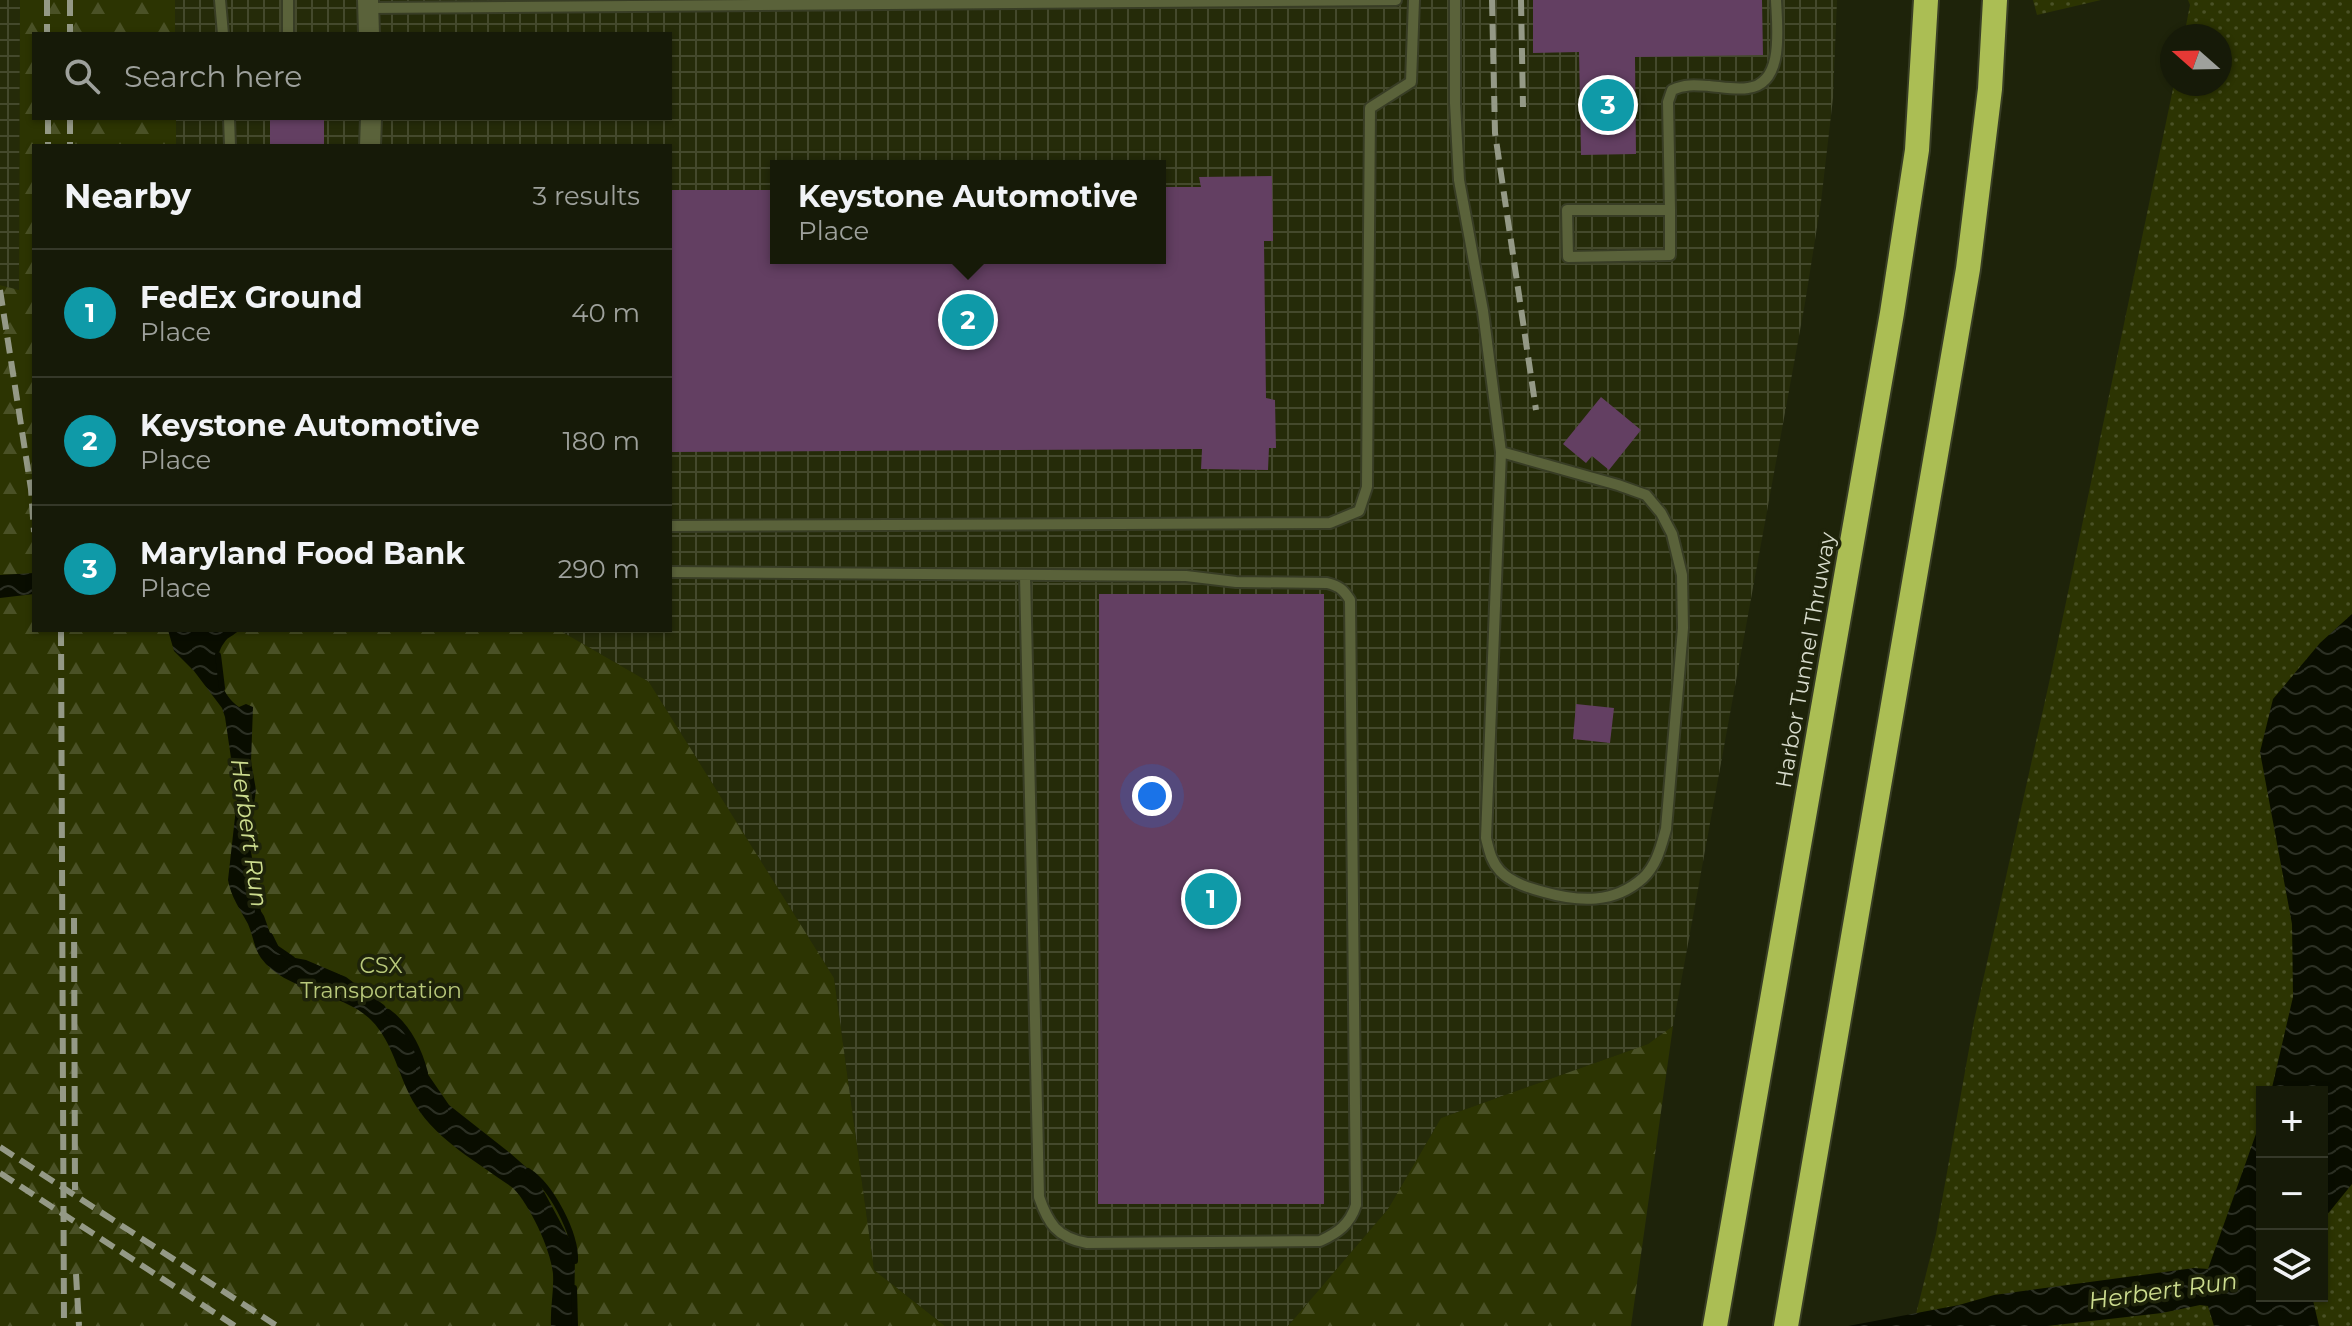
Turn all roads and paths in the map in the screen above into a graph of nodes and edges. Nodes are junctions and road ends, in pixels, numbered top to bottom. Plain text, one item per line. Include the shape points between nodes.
1 (220, 0) edge
2 (288, 0) edge
3 (1396, 0) edge
4 (1414, 0) edge
5 (1455, 0) edge
6 (1776, 0) edge
7 (1926, 0) edge
8 (1995, 0) edge
9 (368, 4) edge
10 (223, 32) edge
11 (288, 32) edge
12 (369, 32) edge
13 (229, 120) edge
14 (371, 120) edge
15 (230, 144) edge
16 (370, 144) edge
17 (1670, 210) junction
18 (1501, 452) junction
19 (672, 526) edge
20 (672, 572) edge
21 (1025, 576) junction
22 (1715, 1326) edge
23 (1786, 1326) edge

1 - 10 lane
2 - 11 lane
3 - 9 lane
4 - 19 lane via 1411,82 1370,108 1367,487 1359,511 1330,523
5 - 18 lane via 1459,180
6 - 17 lane via 1777,48 1764,81 1750,89 1683,85 1672,90
7 - 22 highway, Harbor Tunnel Thruway via 1917,150 1895,298
8 - 23 highway via 1968,269
9 - 12 street
13 - 15 lane
14 - 16 street
17 - 17 lane via 1670,255 1568,257 1567,210
18 - 18 lane via 1486,838 1490,856 1512,881 1530,888 1584,901 1606,898 1625,891 1652,868 1666,829 1683,628 1682,575 1672,534 1646,495
20 - 21 lane
21 - 21 lane via 1327,583 1339,586 1350,600 1356,1205 1352,1218 1320,1241 1087,1243 1060,1235 1046,1217 1039,1197

